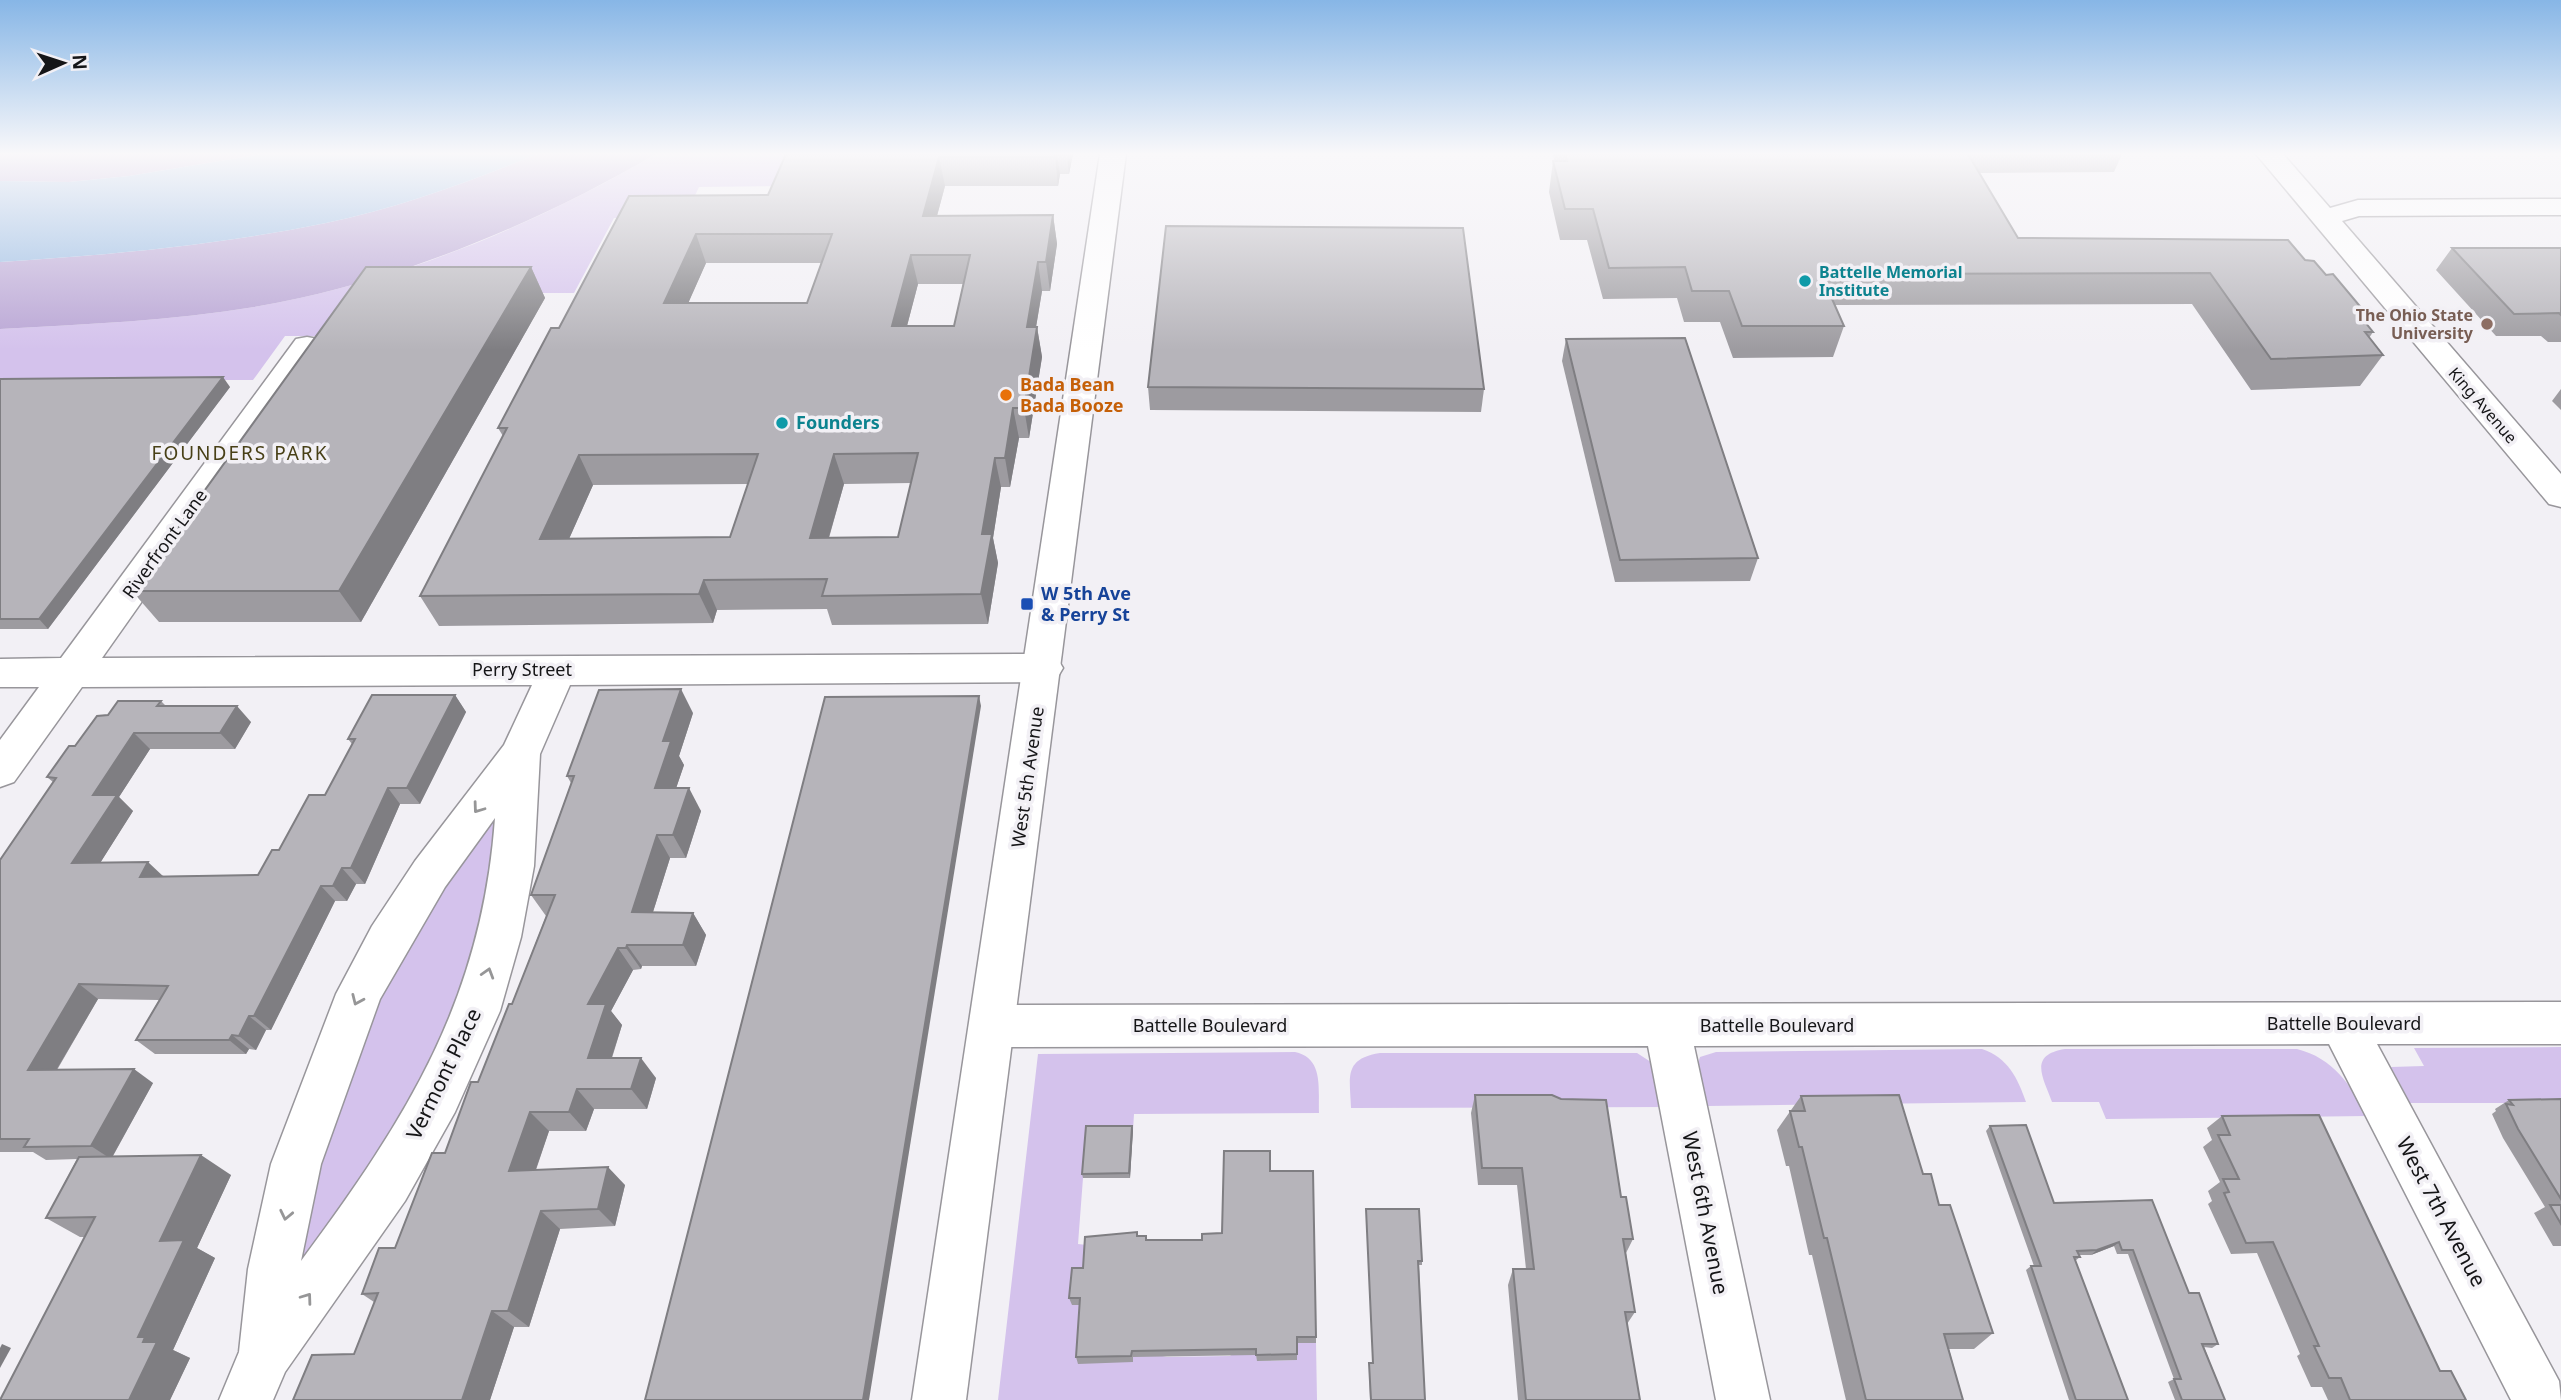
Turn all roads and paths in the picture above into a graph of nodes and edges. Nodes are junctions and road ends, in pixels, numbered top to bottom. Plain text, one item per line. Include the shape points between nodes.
1 (1104, 219) edge
2 (2324, 219) edge
3 (2332, 219) edge
4 (2561, 226) edge
5 (307, 346) edge
6 (2561, 496) edge
7 (1044, 668) junction
8 (558, 669) junction
9 (0, 673) edge
10 (72, 673) junction
11 (520, 754) junction
12 (0, 771) edge
13 (2561, 1023) edge
14 (2342, 1024) junction
15 (993, 1026) junction
16 (1667, 1026) junction
17 (266, 1353) junction
18 (246, 1400) edge
19 (939, 1400) edge
20 (1742, 1400) edge
21 (2540, 1400) edge

1 - 7 street, West 5th Avenue
2 - 6 street, King Avenue
3 - 4 street via 2375,226
5 - 10 street, Riverfront Lane
7 - 8 street, Perry Street
7 - 15 street, West 5th Avenue
8 - 10 street, Perry Street
8 - 11 street, Vermont Place
9 - 10 street, Perry Street
10 - 12 street, Riverfront Lane
11 -> 17 street, Vermont Place via 430,874 359,994 296,1164 274,1269
17 -> 11 street, Vermont Place via 388,1184 438,1096 477,1010 499,937 513,866
13 - 14 street, Battelle Boulevard
14 - 16 street, Battelle Boulevard
14 - 21 street, West 7th Avenue
15 - 16 street, Battelle Boulevard
15 - 19 street, West 5th Avenue
16 - 20 street, West 6th Avenue
17 - 18 street, Vermont Place

